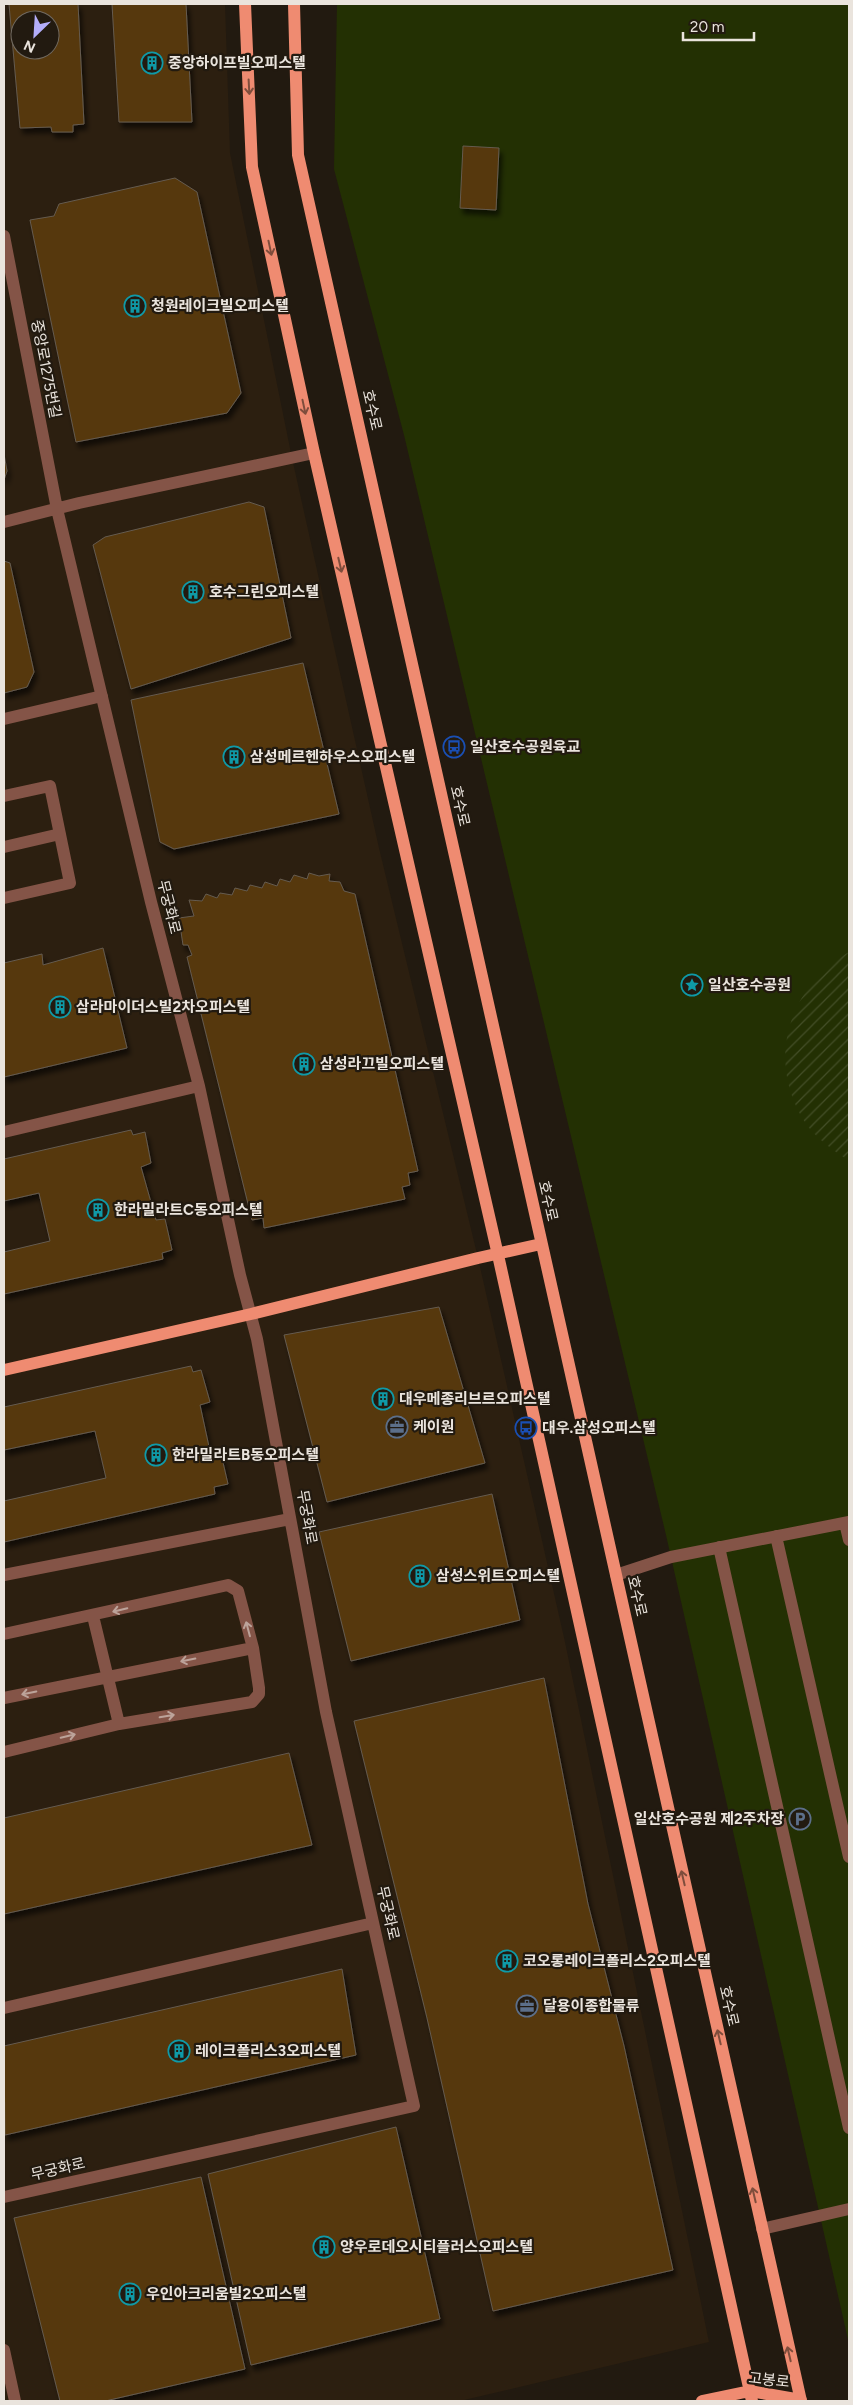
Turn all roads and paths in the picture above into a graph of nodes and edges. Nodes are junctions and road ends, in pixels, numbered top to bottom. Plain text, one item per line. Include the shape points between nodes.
1 (245, 4) edge
2 (294, 4) edge
3 (4, 236) edge
4 (314, 453) junction
5 (56, 509) junction
6 (4, 522) edge
7 (102, 696) junction
8 (4, 719) edge
9 (4, 796) edge
10 (60, 834) junction
11 (4, 847) edge
12 (4, 898) edge
13 (198, 1086) junction
14 (4, 1132) edge
15 (541, 1244) junction
16 (498, 1254) junction
17 (251, 1314) junction
18 (4, 1370) edge
19 (290, 1519) junction
20 (847, 1523) edge
21 (776, 1536) junction
22 (849, 1540) edge
23 (718, 1548) junction
24 (4, 1575) edge
25 (616, 1575) junction
26 (93, 1616) junction
27 (4, 1634) edge
28 (253, 1648) junction
29 (108, 1676) junction
30 (4, 1698) edge
31 (119, 1724) junction
32 (4, 1752) edge
33 (849, 1857) edge
34 (373, 1924) junction
35 (4, 2008) edge
36 (849, 2128) edge
37 (4, 2198) edge
38 (849, 2209) edge
39 (762, 2229) junction
40 (4, 2350) edge
41 (751, 2396) edge
42 (15, 2401) edge
43 (702, 2401) edge
44 (800, 2401) edge

1 -> 4 main road via 252,167
2 - 15 main road, 호수로 via 298,155
3 - 5 street, 중앙로1275번길
4 - 5 street
4 -> 16 main road
5 - 6 street
5 - 7 street, 무궁화로
7 - 8 street
7 - 13 street, 무궁화로
9 - 10 street via 50,786
10 - 11 street
10 - 12 street via 70,883
13 - 14 street
13 - 17 street, 무궁화로
15 - 16 main road
15 - 25 main road, 호수로
16 - 17 main road
16 - 41 main road
17 - 18 main road
17 - 19 street, 무궁화로
19 - 24 street
19 - 34 street, 무궁화로 via 326,1712
20 - 21 street
20 - 22 street
21 - 23 street
21 - 33 street
23 - 25 street via 671,1557
23 - 36 street
39 -> 25 main road, 호수로
26 - 27 street
28 -> 26 street via 238,1591 228,1585
26 - 29 street
28 -> 29 street
31 -> 28 street via 252,1702 259,1694
29 -> 30 street
29 - 31 street
32 -> 31 street
34 - 35 street
34 - 37 street, 무궁화로 via 414,2106
38 - 39 street
44 -> 39 main road, 호수로
40 - 42 street
41 - 43 main road, 고봉로
41 - 44 main road, 고봉로

